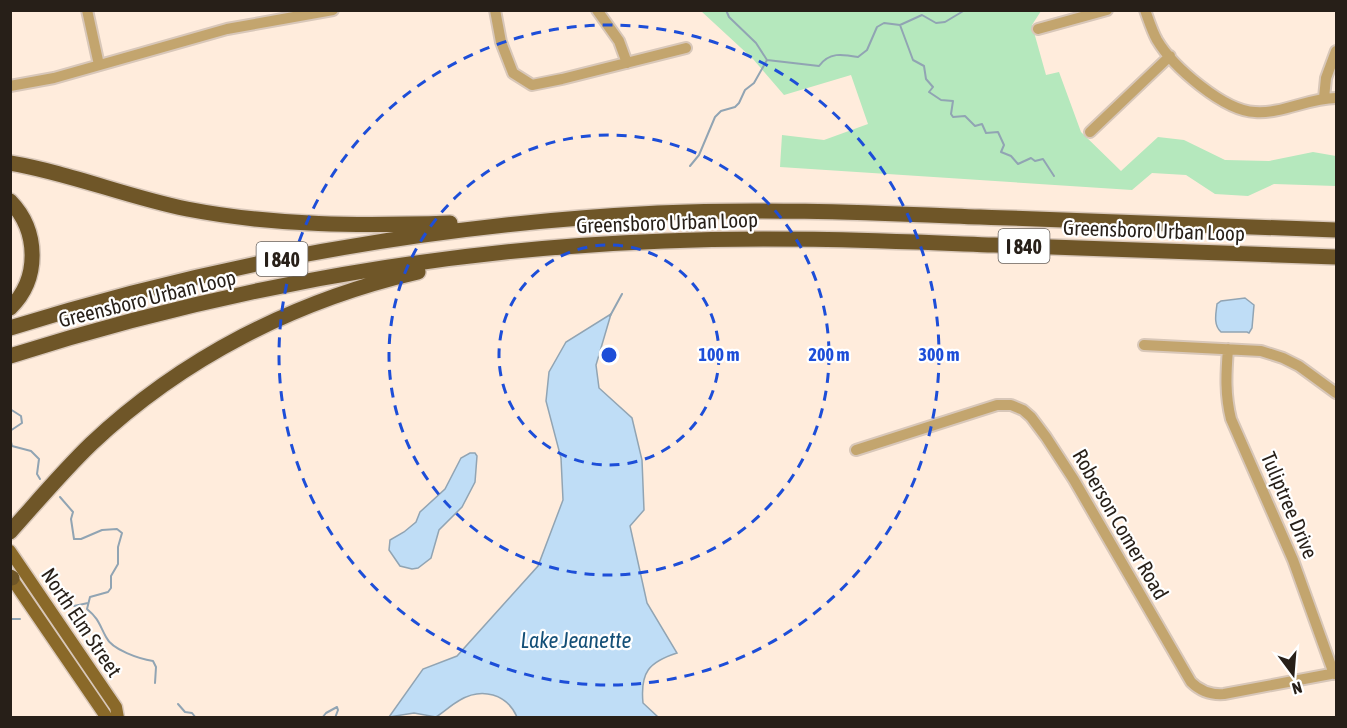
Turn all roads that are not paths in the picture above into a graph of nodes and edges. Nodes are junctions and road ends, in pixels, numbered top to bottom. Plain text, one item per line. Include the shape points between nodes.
1 (87, 10) edge
2 (333, 10) edge
3 (495, 10) edge
4 (597, 10) edge
5 (1107, 10) edge
6 (1145, 10) edge
7 (1038, 28) dead end
8 (686, 48) dead end
9 (1336, 51) edge
10 (1170, 57) junction
11 (627, 63) junction
12 (99, 65) junction
13 (10, 86) edge
14 (1324, 98) junction
15 (1336, 98) edge
16 (1090, 132) dead end
17 (10, 163) edge
18 (10, 201) edge
19 (560, 220) junction
20 (1336, 230) edge
21 (512, 252) junction
22 (1336, 257) edge
23 (10, 309) edge
24 (10, 328) edge
25 (1144, 345) dead end
26 (1228, 349) junction
27 (10, 356) edge
28 (1336, 393) edge
29 (856, 450) dead end
30 (10, 532) edge
31 (10, 551) edge
32 (11, 577) edge
33 (1335, 673) edge
34 (107, 717) edge
35 (118, 717) edge

1 - 12 street
2 - 12 street via 227,29
3 - 11 street via 513,74 532,85
4 - 11 street via 619,41
5 - 7 street
6 - 10 street via 1158,41
8 - 11 street
9 - 14 street via 1326,78
10 - 14 street via 1214,96 1244,111 1268,112
10 - 16 street
12 - 13 street
14 - 15 street
17 - 19 highway via 161,203 265,221 377,225
18 - 23 highway via 24,220 33,248 29,279
19 - 20 highway, Greensboro Urban Loop / I 840 via 660,213 811,211
19 - 24 highway, Greensboro Urban Loop / I 840 via 410,237 260,263
21 - 22 highway, Greensboro Urban Loop / I 840 via 651,241 770,238
21 - 27 highway, Greensboro Urban Loop / I 840 via 394,267 266,290
21 - 30 highway via 343,293 231,342 168,381 110,427 62,473
25 - 26 street
26 - 28 street via 1261,351 1284,358
26 - 33 street, Tuliptree Drive via 1225,383 1231,419 1293,560
29 - 33 street, Roberson Comer Road via 997,405 1017,407 1031,417 1061,458 1195,686 1208,693 1224,694
31 - 35 main road, North Elm Street via 116,707
32 - 34 main road, North Elm Street

